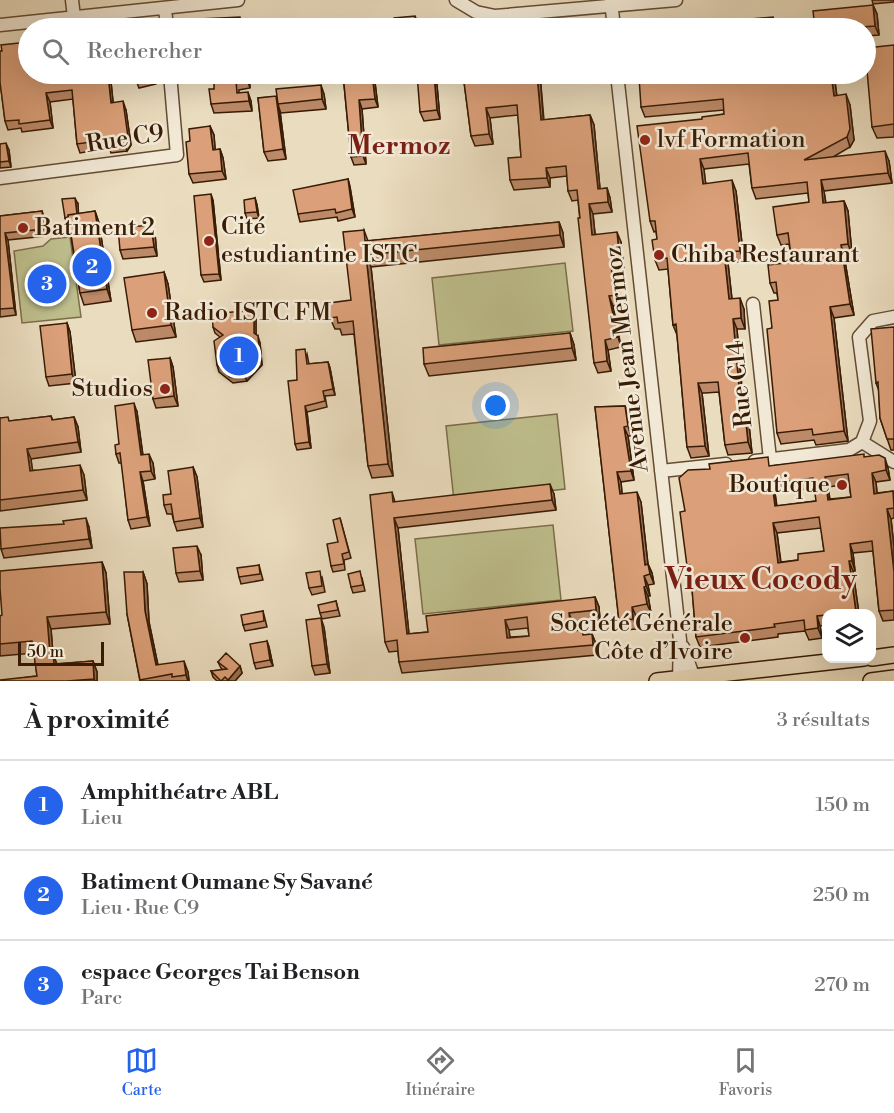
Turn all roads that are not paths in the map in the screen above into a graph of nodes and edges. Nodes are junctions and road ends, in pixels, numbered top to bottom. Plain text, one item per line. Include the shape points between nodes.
1 (72, 0) edge
2 (230, 0) edge
3 (456, 0) edge
4 (676, 0) edge
5 (611, 4) edge
6 (165, 8) junction
7 (74, 17) junction
8 (65, 18) edge
9 (166, 18) edge
10 (18, 23) edge
11 (0, 25) edge
12 (171, 84) edge
13 (618, 84) edge
14 (0, 178) edge
15 (753, 304) dead end
16 (894, 317) edge
17 (862, 442) junction
18 (770, 459) junction
19 (894, 462) edge
20 (661, 471) junction
21 (680, 640) junction
22 (894, 656) edge
23 (876, 658) edge
24 (824, 663) edge
25 (894, 678) edge
26 (695, 679) edge
27 (679, 680) edge
28 (657, 681) edge
29 (871, 681) edge

1 - 7 street
2 - 6 street
3 - 5 street via 476,12 495,16
4 - 5 street
6 - 7 street
6 - 9 street
7 - 8 street
10 - 11 street
12 - 14 street, Rue C9 via 177,155
13 - 20 street, Avenue Jean Mermoz
15 - 18 street, Rue C14
16 - 17 street via 873,321 860,337 870,422
17 - 18 street via 849,450
17 - 19 street
18 - 20 street
20 - 21 street, Avenue Jean Mermoz
21 - 26 street, Avenue Jean Mermoz
21 - 27 street, Avenue Jean Mermoz
22 - 23 main road
24 - 26 main road
25 - 29 main road
26 - 27 main road
27 - 28 main road

